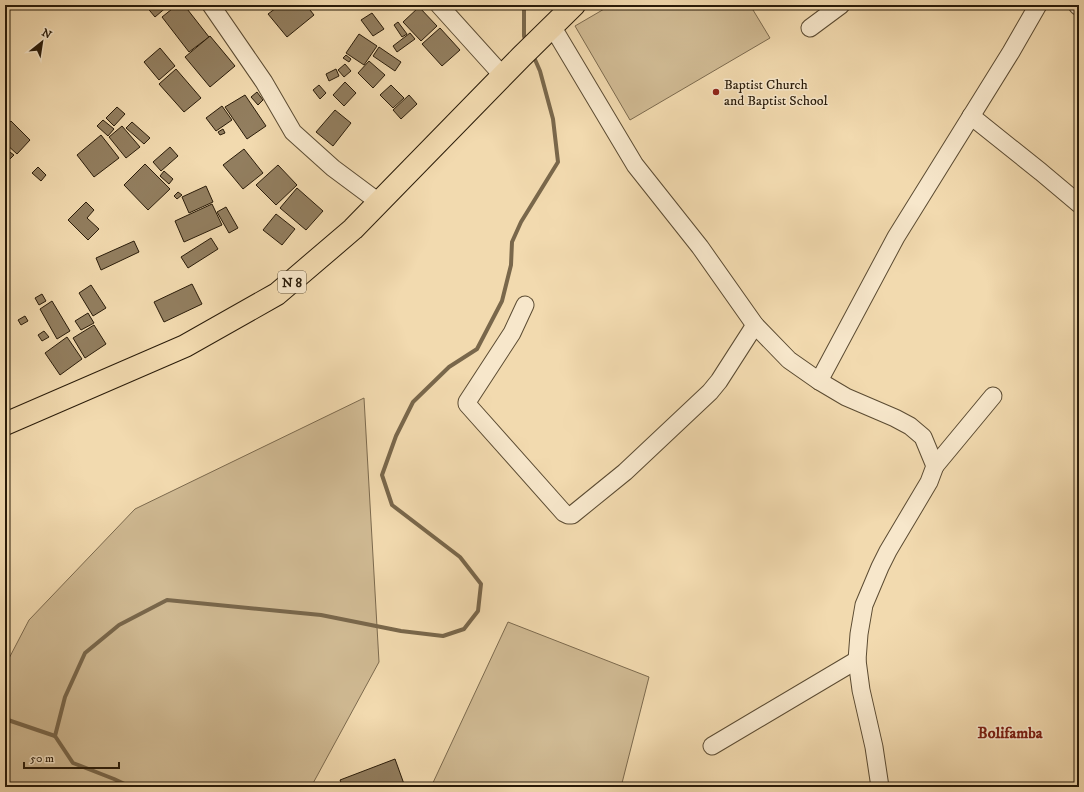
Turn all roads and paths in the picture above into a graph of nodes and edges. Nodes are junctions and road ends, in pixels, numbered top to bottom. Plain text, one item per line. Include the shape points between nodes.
1 (211, 5) edge
2 (440, 5) edge
3 (574, 5) edge
4 (841, 5) edge
5 (1038, 5) edge
6 (1077, 5) edge
7 (1079, 7) edge
8 (810, 28) dead end
9 (548, 30) junction
10 (503, 76) junction
11 (971, 116) junction
12 (380, 203) junction
13 (1079, 204) edge
14 (525, 305) dead end
15 (755, 326) junction
16 (819, 381) junction
17 (993, 396) dead end
18 (5, 424) edge
19 (935, 466) junction
20 (857, 660) junction
21 (712, 746) dead end
22 (880, 787) edge

1 - 12 street via 264,82 293,132 333,168
2 - 10 street
3 - 9 highway, N 8
4 - 8 street
5 - 11 street
6 - 7 street
9 - 10 highway, N 8
9 - 15 street via 635,165 700,247
10 - 12 highway, N 8
11 - 13 street
11 - 16 street via 896,237
12 - 18 highway, N 8 via 277,294 185,346
14 - 15 street via 512,333 467,404 568,515 572,515 625,472 710,392
15 - 16 street via 789,360
16 - 19 street via 846,397 910,426 923,437
17 - 19 street
19 - 20 street via 930,482 888,551 864,604
20 - 21 street
20 - 22 street

